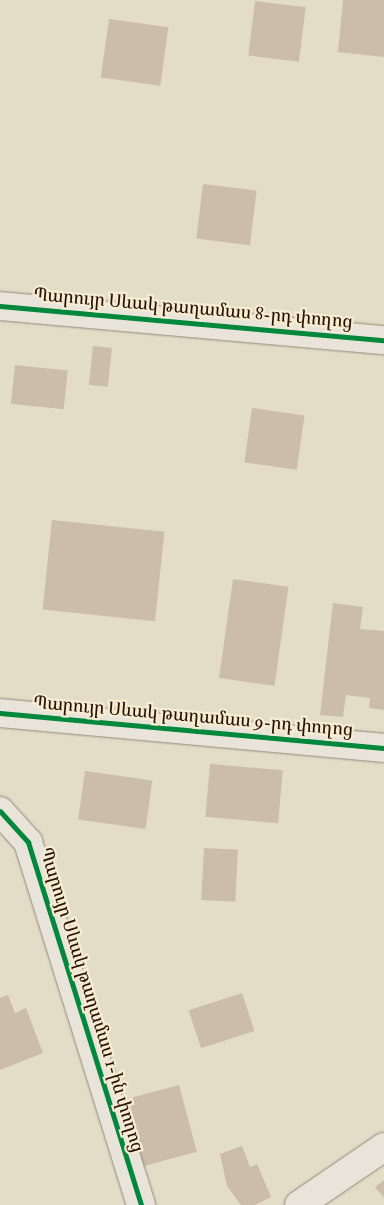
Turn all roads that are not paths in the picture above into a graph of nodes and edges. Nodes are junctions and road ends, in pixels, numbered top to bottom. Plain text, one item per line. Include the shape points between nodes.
1 (0, 306) edge
2 (384, 340) edge
3 (0, 713) edge
4 (384, 748) edge
5 (0, 811) edge
6 (384, 1147) edge
7 (141, 1205) edge
8 (298, 1205) edge

1 - 2 street, Պարույր Սևակ թաղամաս 8-րդ փողոց
3 - 4 street, Պարույր Սևակ թաղամաս 9-րդ փողոց
5 - 7 street, Պարույր Սևակ թաղամաս 1-ին փողոց via 28,842
6 - 8 street

